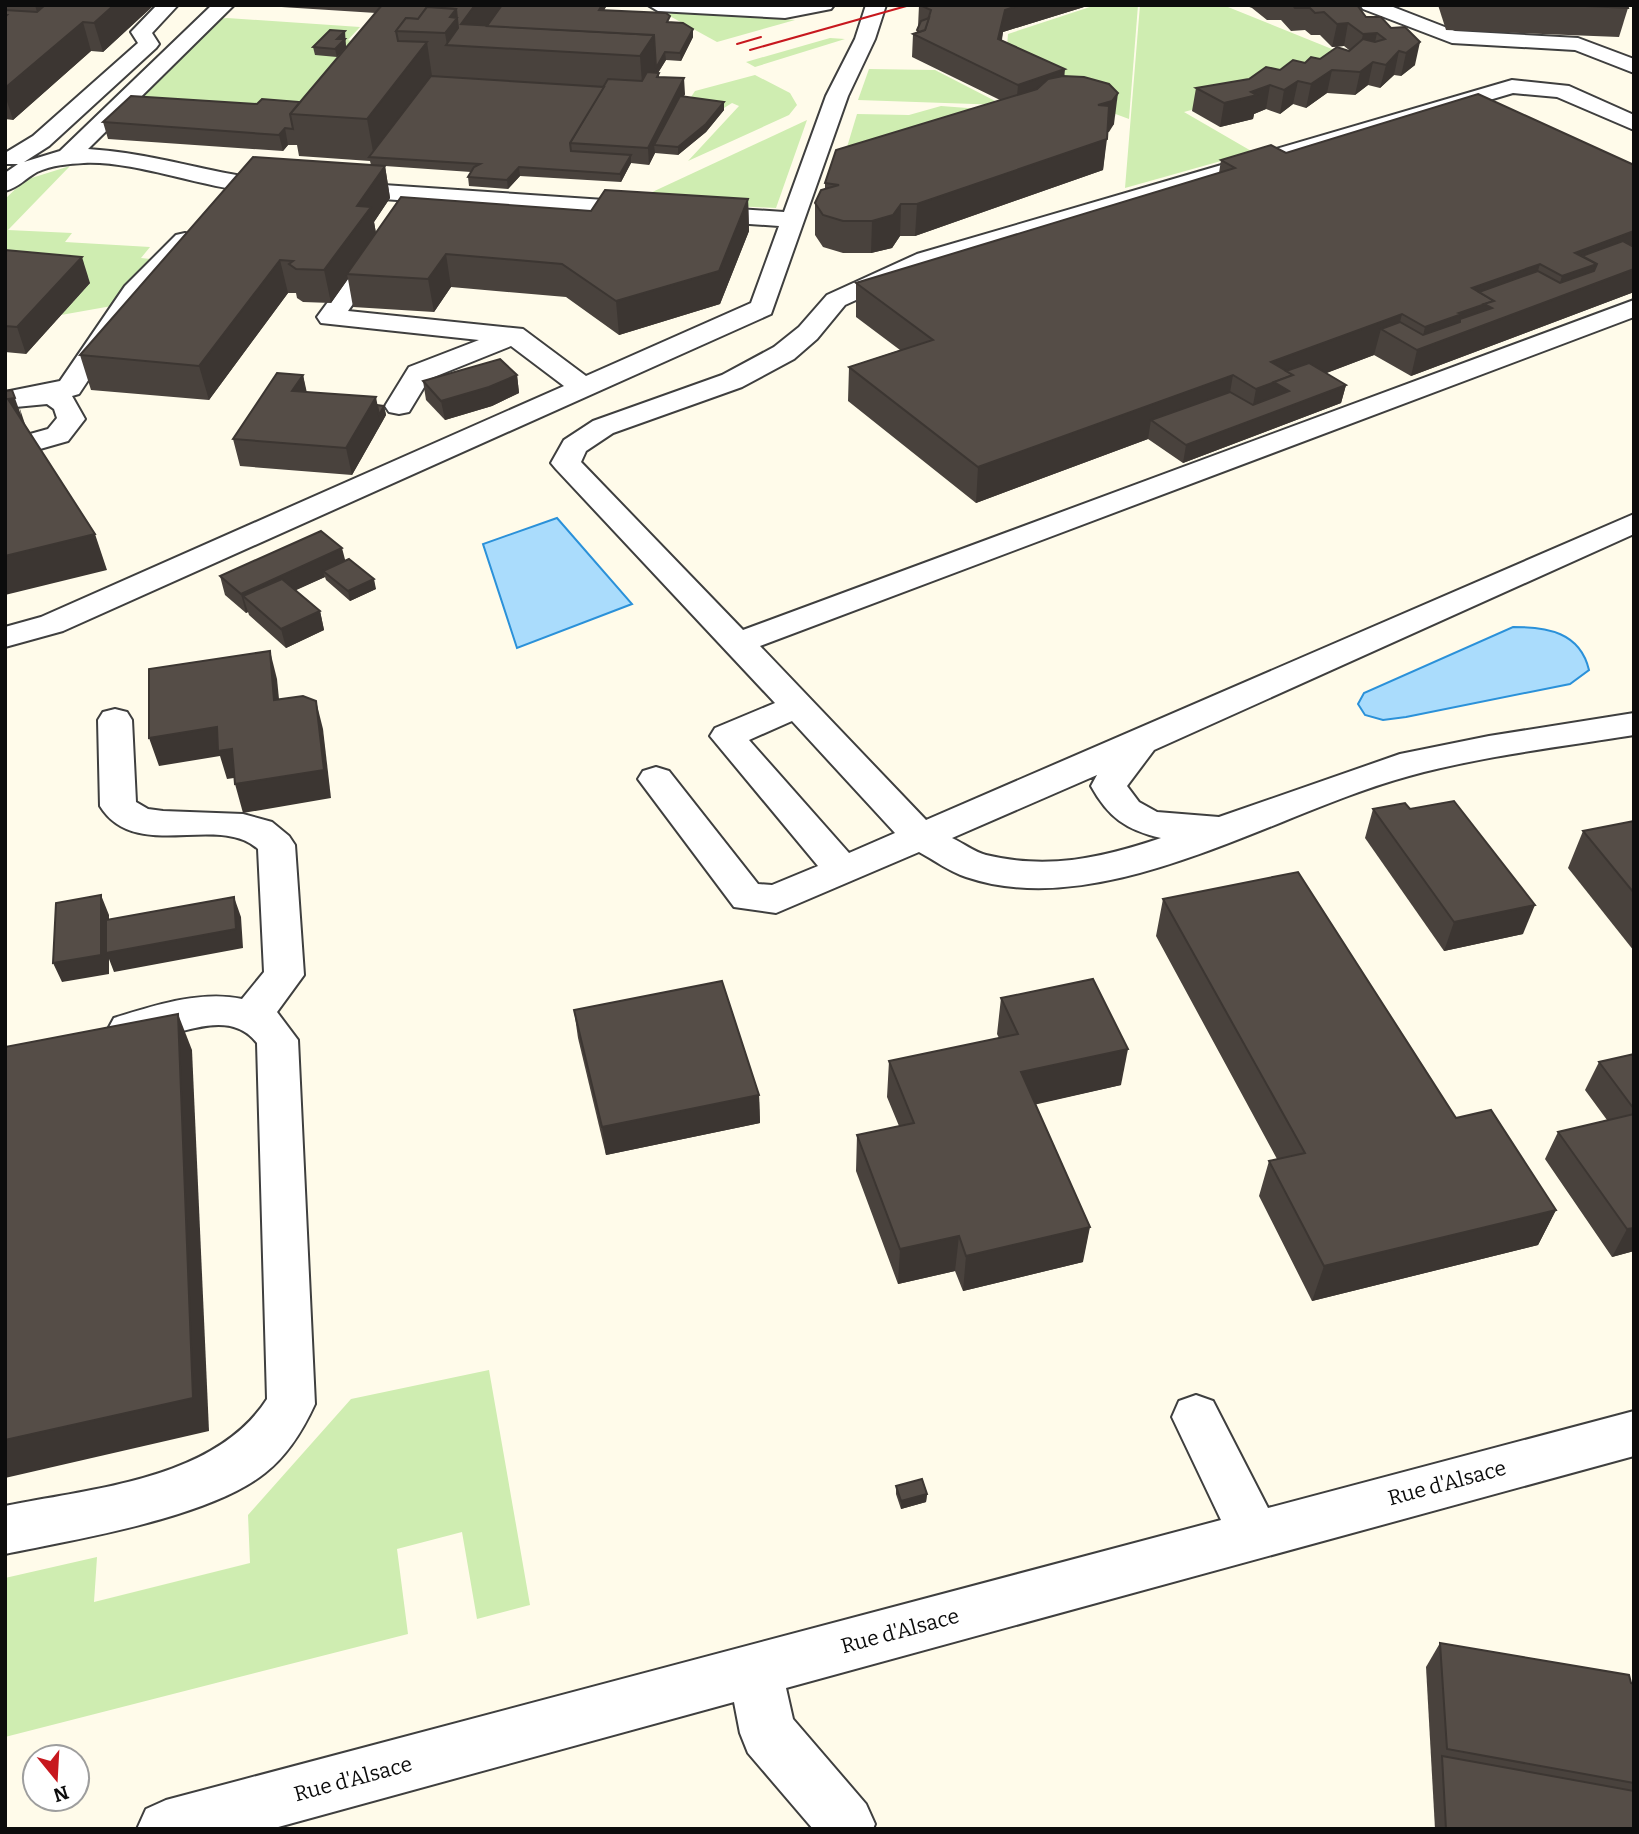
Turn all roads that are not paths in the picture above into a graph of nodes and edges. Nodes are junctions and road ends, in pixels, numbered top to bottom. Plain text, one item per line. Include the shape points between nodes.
1 (168, 5) edge
2 (224, 5) edge
3 (658, 5) edge
4 (824, 5) edge
5 (876, 5) edge
6 (1370, 5) edge
7 (1634, 67) edge
8 (123, 105) junction
9 (151, 106) edge
10 (1634, 123) edge
11 (68, 156) junction
12 (14, 162) edge
13 (241, 183) junction
14 (5, 184) edge
15 (419, 195) junction
16 (222, 202) edge
17 (794, 220) junction
18 (202, 222) edge
19 (1634, 308) edge
20 (514, 335) junction
21 (583, 387) junction
22 (9, 400) edge
23 (399, 406) dead end
24 (5, 450) edge
25 (1634, 523) edge
26 (5, 637) edge
27 (738, 643) junction
28 (797, 706) junction
29 (115, 720) dead end
30 (1634, 724) edge
31 (1143, 742) junction
32 (656, 779) dead end
33 (1227, 827) junction
34 (919, 836) junction
35 (843, 870) junction
36 (253, 1014) junction
37 (84, 1037) edge
38 (1196, 1417) dead end
39 (1634, 1433) edge
40 (5, 1530) edge
41 (1255, 1535) junction
42 (755, 1670) junction
43 (284, 1813) edge
44 (846, 1824) dead end
45 (166, 1829) edge

1 - 12 street via 141,32 149,44
2 - 8 street
3 - 4 street via 785,12
5 - 17 street via 837,96
6 - 7 street via 1452,37 1561,42 1590,48
8 - 9 street
8 - 11 street
10 - 27 street via 1561,91 1512,86 926,259 836,300 808,333 774,359 732,381 603,428 574,446 566,463
11 - 12 street
11 - 13 street via 160,163
12 - 14 street
13 - 15 street
13 - 16 street
15 - 17 street
15 - 20 street via 330,317
17 - 21 street via 762,308
18 - 22 street via 134,291 69,387
19 - 27 street
20 - 21 street
20 - 23 street via 419,373
21 - 26 street via 52,624
22 - 24 street via 57,397 66,403 71,419 58,435
25 - 31 street
27 - 28 street
28 - 34 street
28 - 35 street via 727,736
29 - 36 street via 118,806 126,816 148,822 221,822 260,831 276,845 284,975
30 - 33 street via 1400,766
31 - 33 street via 1109,786 1117,805 1166,828
31 - 34 street
32 - 35 street via 747,897 776,900
33 - 34 street via 1112,869 1046,876 976,867
34 - 35 street
36 - 37 street via 228,1009
36 - 40 street via 270,1025 277,1040 291,1404 266,1441 219,1475 174,1491
38 - 41 street
39 - 41 street, Rue d'Alsace
41 - 42 street, Rue d'Alsace
42 - 43 street, Rue d'Alsace
42 - 44 street via 768,1732
43 - 45 street, Rue d'Alsace

